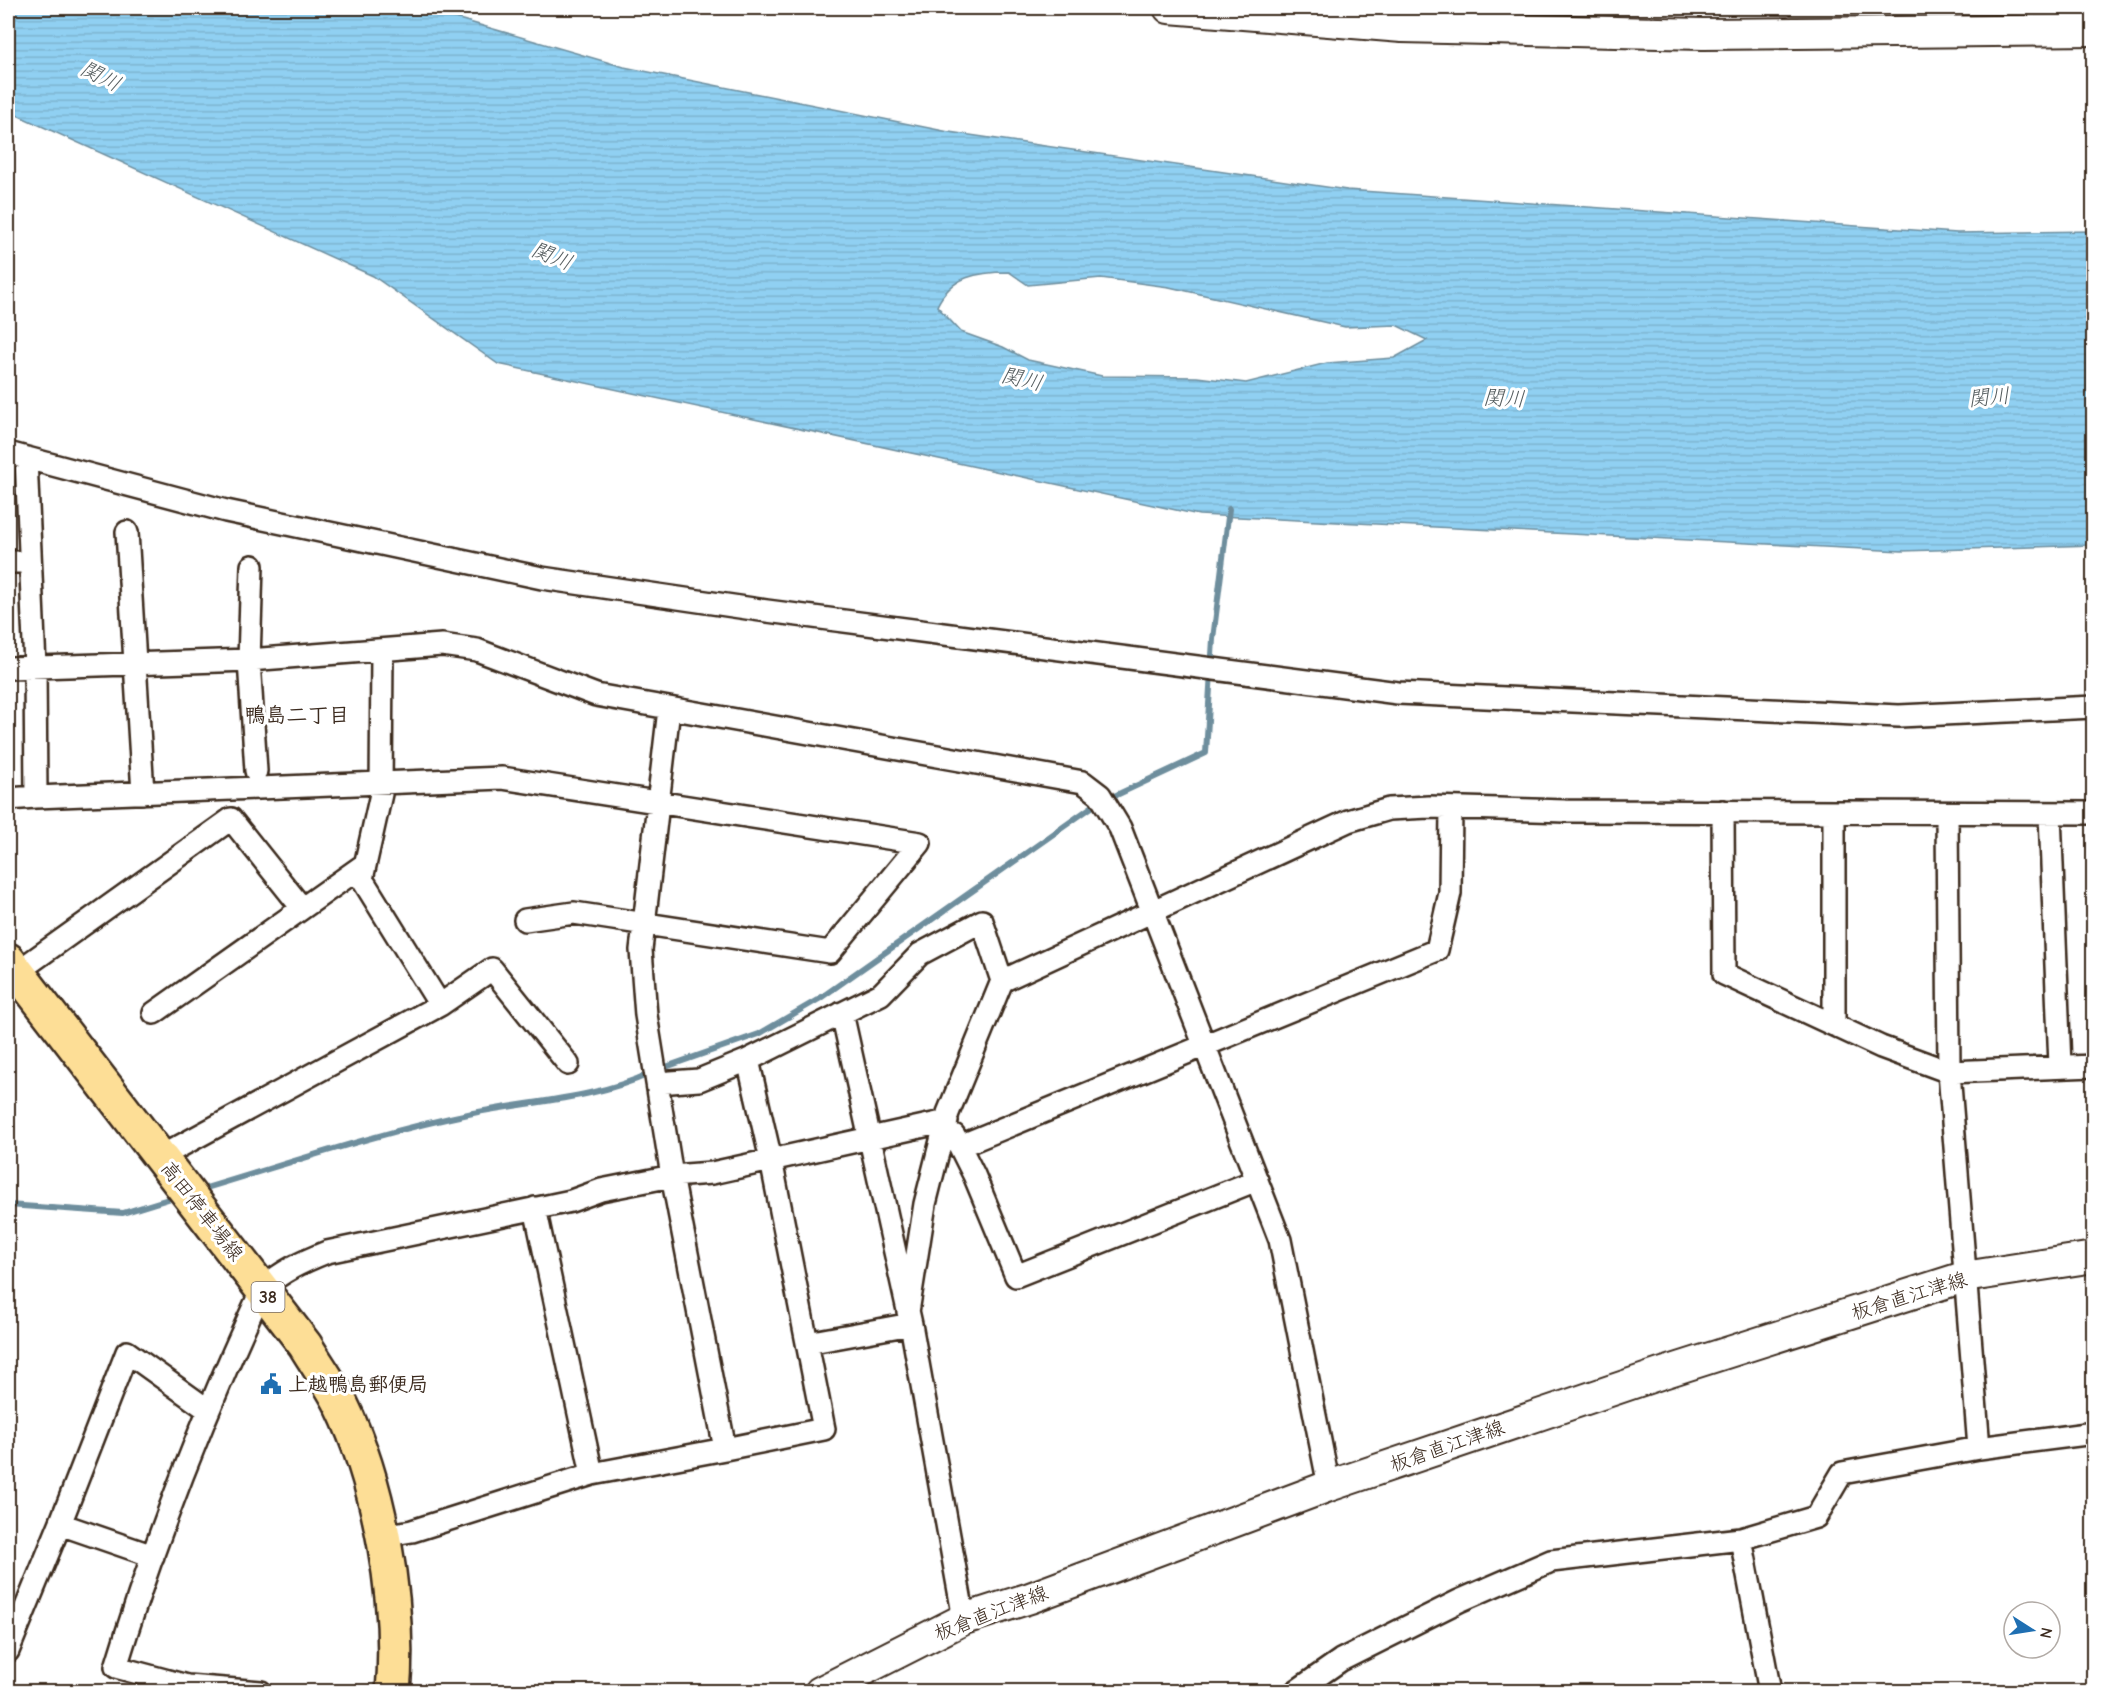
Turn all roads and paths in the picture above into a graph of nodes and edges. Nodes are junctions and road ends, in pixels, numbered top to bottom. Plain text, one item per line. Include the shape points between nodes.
1 (1169, 8) edge
2 (2094, 30) edge
3 (17, 456) edge
4 (127, 532) dead end
5 (8, 562) edge
6 (30, 562) junction
7 (252, 566) dead end
8 (382, 650) junction
9 (249, 660) junction
10 (136, 663) junction
11 (35, 666) junction
12 (8, 668) edge
13 (2094, 707) edge
14 (669, 709) junction
15 (256, 771) dead end
16 (381, 783) junction
17 (143, 793) junction
18 (36, 797) junction
19 (8, 799) edge
20 (659, 804) junction
21 (1451, 808) junction
22 (1723, 811) junction
23 (1834, 813) junction
24 (2094, 813) edge
25 (1947, 814) junction
26 (2050, 814) junction
27 (365, 864) junction
28 (302, 908) junction
29 (1154, 912) junction
30 (525, 920) dead end
31 (646, 922) junction
32 (12, 966) edge
33 (1002, 981) junction
34 (440, 1005) junction
35 (154, 1012) dead end
36 (842, 1013) junction
37 (1834, 1025) junction
38 (1206, 1046) junction
39 (748, 1060) junction
40 (568, 1064) dead end
41 (2060, 1066) junction
42 (2094, 1066) edge
43 (1950, 1072) junction
44 (657, 1083) junction
45 (946, 1120) junction
46 (872, 1139) junction
47 (960, 1146) junction
48 (160, 1158) junction
49 (771, 1160) junction
50 (672, 1176) junction
51 (1257, 1180) junction
52 (535, 1208) junction
53 (2094, 1257) edge
54 (1964, 1277) junction
55 (262, 1289) junction
56 (910, 1318) junction
57 (807, 1343) junction
58 (208, 1410) junction
59 (2094, 1433) edge
60 (1979, 1448) junction
61 (725, 1449) junction
62 (592, 1474) junction
63 (1329, 1486) junction
64 (60, 1524) junction
65 (382, 1536) junction
66 (1741, 1539) junction
67 (153, 1556) junction
68 (964, 1619) junction
69 (8, 1651) edge
70 (261, 1692) edge
71 (393, 1692) edge
72 (820, 1692) edge
73 (1295, 1692) edge
74 (1770, 1692) edge

1 - 2 main road via 1426,28 1703,34
3 - 6 street
3 - 13 street via 226,511 542,578 1398,693 1899,716
4 - 10 street
5 - 6 street
6 - 11 street
7 - 9 street
8 - 9 street
8 - 14 street via 442,645 477,650 596,695
8 - 16 street
9 - 10 street
9 - 15 street
10 - 11 street
10 - 17 street
11 - 12 street
11 - 18 street
14 - 20 street
14 - 29 street via 1083,782 1100,795 1120,828
16 - 17 street
16 - 20 street via 502,778
16 - 27 street
17 - 18 street
18 - 19 street
20 - 31 street
20 - 31 street via 920,843 830,952
21 - 22 street
21 - 29 street via 1389,809 1348,821
21 - 38 street via 1450,893 1437,950
22 - 23 street
22 - 37 street via 1724,974
23 - 25 street
23 - 37 street
24 - 26 street
25 - 26 street
25 - 43 street
26 - 41 street
27 - 28 street
27 - 34 street via 362,879
28 - 32 street via 231,819
28 - 35 street
29 - 33 street
29 - 38 street
30 - 31 street via 574,913
31 - 44 street via 642,950 646,1015
32 - 48 main road, 高田停車場線 / 38
33 - 36 street via 982,921 920,954 881,994
33 - 45 street
34 - 40 street via 492,969
34 - 48 street
36 - 39 street
36 - 46 street
37 - 43 street
38 - 47 street
38 - 51 street
39 - 44 street via 699,1080
39 - 49 street
41 - 42 street
41 - 43 street
43 - 54 street
44 - 50 street
45 - 46 street
45 - 47 street
45 - 56 street via 925,1204
46 - 49 street
46 - 56 street
47 - 51 street via 1016,1276
48 - 55 main road, 高田停車場線 / 38
49 - 50 street via 712,1173
49 - 57 street
50 - 52 street
50 - 61 street
51 - 63 street via 1280,1240
52 - 55 street via 327,1251 290,1267
52 - 62 street
53 - 54 main road, 板倉直江津線
54 - 60 street
54 - 63 main road, 板倉直江津線 via 1649,1377
55 - 58 street
55 - 65 main road, 高田停車場線 / 38 via 305,1345 341,1403 358,1445
56 - 57 street
56 - 68 street
57 - 61 street via 824,1429
58 - 64 street via 127,1353
58 - 67 street
59 - 60 street
60 - 66 street via 1842,1473 1816,1517
61 - 62 street
62 - 65 street via 412,1531
63 - 68 main road, 板倉直江津線
64 - 67 street
64 - 69 street
65 - 71 main road, 高田停車場線 / 38 via 393,1594
66 - 73 street via 1551,1561 1341,1660
66 - 74 street
67 - 70 street via 116,1667 187,1686
68 - 72 main road, 板倉直江津線

